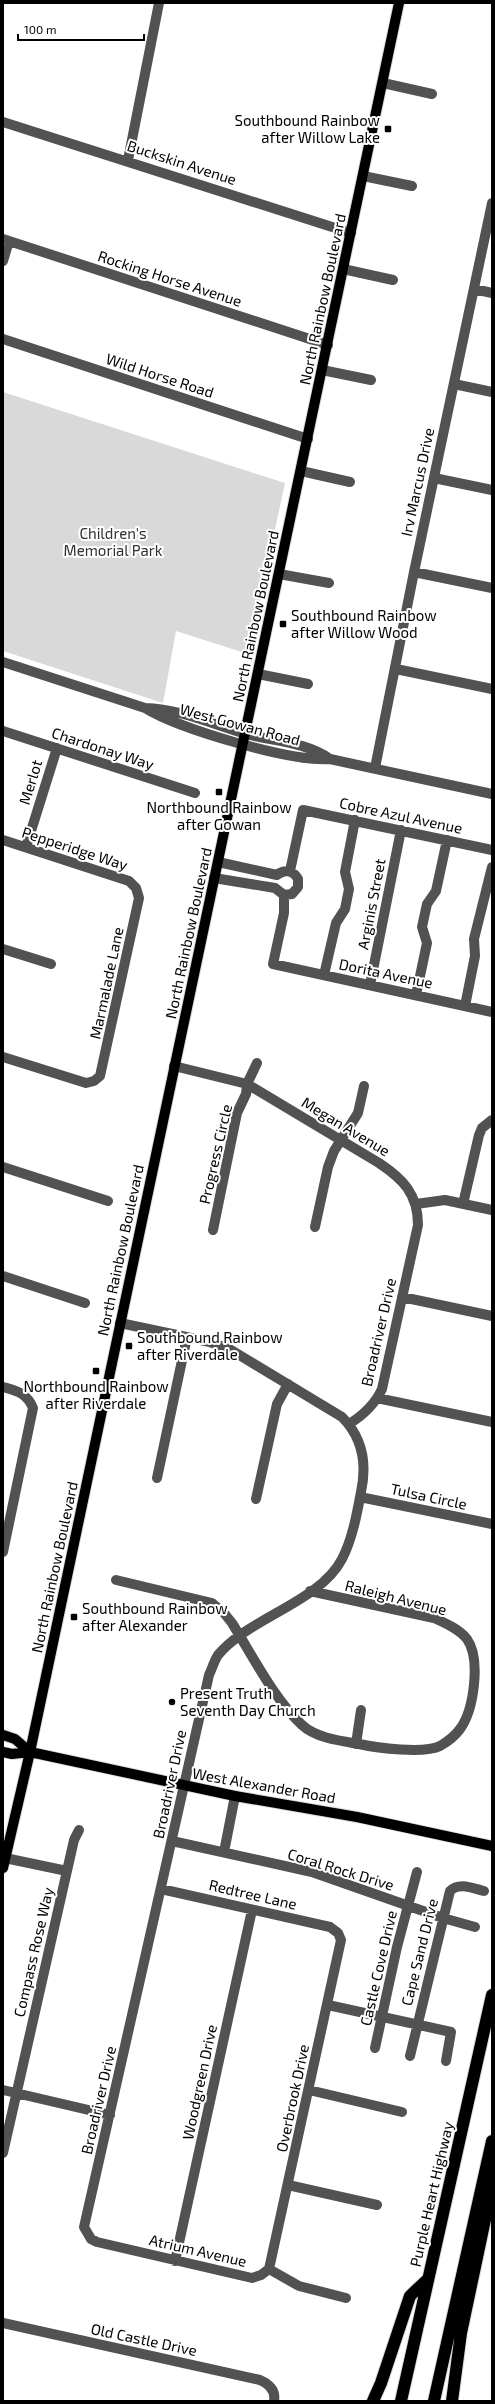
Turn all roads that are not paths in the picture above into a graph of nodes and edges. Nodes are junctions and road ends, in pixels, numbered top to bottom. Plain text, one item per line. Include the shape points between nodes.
1 (159, 3) edge
2 (398, 3) edge
3 (383, 83) junction
4 (432, 94) dead end
5 (3, 122) edge
6 (128, 160) junction
7 (363, 176) junction
8 (412, 186) dead end
9 (492, 203) edge
10 (351, 233) junction
11 (6, 240) edge
12 (3, 261) edge
13 (343, 269) junction
14 (393, 280) dead end
15 (474, 289) junction
16 (492, 293) edge
17 (3, 339) edge
18 (328, 345) junction
19 (322, 370) junction
20 (371, 380) dead end
21 (454, 384) junction
22 (492, 392) edge
23 (308, 439) junction
24 (300, 471) junction
25 (434, 478) junction
26 (350, 482) dead end
27 (492, 490) edge
28 (414, 572) junction
29 (279, 574) junction
30 (329, 583) dead end
31 (492, 588) edge
32 (3, 662) edge
33 (396, 669) junction
34 (258, 674) junction
35 (308, 684) dead end
36 (492, 689) edge
37 (145, 708) junction
38 (3, 732) edge
39 (246, 734) junction
40 (244, 744) junction
41 (57, 748) junction
42 (330, 759) junction
43 (375, 768) junction
44 (195, 793) dead end
45 (492, 794) edge
46 (356, 820) junction
47 (401, 830) junction
48 (3, 840) edge
49 (447, 840) junction
50 (26, 847) junction
51 (492, 850) edge
52 (218, 862) junction
53 (492, 868) edge
54 (290, 872) junction
55 (214, 878) junction
56 (136, 888) joint
57 (284, 895) junction
58 (3, 949) edge
59 (51, 964) dead end
60 (324, 975) junction
61 (370, 985) junction
62 (416, 995) junction
63 (465, 1006) junction
64 (492, 1012) edge
65 (3, 1057) edge
66 (257, 1064) dead end
67 (174, 1066) junction
68 (246, 1084) junction
69 (364, 1086) dead end
70 (491, 1120) edge
71 (341, 1140) junction
72 (3, 1167) edge
73 (108, 1201) dead end
74 (416, 1204) junction
75 (463, 1204) junction
76 (492, 1210) edge
77 (315, 1227) dead end
78 (213, 1230) dead end
79 (3, 1276) edge
80 (402, 1298) junction
81 (85, 1303) dead end
82 (492, 1316) edge
83 (120, 1323) junction
84 (187, 1337) junction
85 (288, 1384) junction
86 (3, 1387) edge
87 (377, 1398) junction
88 (492, 1422) edge
89 (349, 1424) junction
90 (157, 1478) dead end
91 (360, 1497) junction
92 (256, 1500) dead end
93 (492, 1524) edge
94 (3, 1552) edge
95 (116, 1580) dead end
96 (310, 1591) junction
97 (240, 1636) junction
98 (361, 1710) dead end
99 (3, 1735) edge
100 (356, 1744) junction
101 (3, 1752) edge
102 (30, 1752) junction
103 (185, 1786) junction
104 (235, 1796) junction
105 (79, 1830) dead end
106 (172, 1841) junction
107 (491, 1845) edge
108 (224, 1852) junction
109 (4, 1863) edge
110 (67, 1871) junction
111 (417, 1872) dead end
112 (161, 1889) junction
113 (484, 1891) dead end
114 (408, 1905) junction
115 (252, 1910) junction
116 (443, 1918) junction
117 (476, 1927) dead end
118 (338, 1933) joint
119 (492, 1995) edge
120 (328, 2005) junction
121 (381, 2016) junction
122 (417, 2024) junction
123 (375, 2048) dead end
124 (410, 2056) dead end
125 (446, 2061) dead end
126 (3, 2090) edge
127 (309, 2090) junction
128 (17, 2093) junction
129 (402, 2112) dead end
130 (110, 2115) junction
131 (492, 2141) edge
132 (3, 2153) edge
133 (488, 2159) junction
134 (288, 2185) junction
135 (376, 2205) dead end
136 (87, 2233) joint
137 (175, 2261) junction
138 (269, 2269) junction
139 (428, 2279) junction
140 (346, 2298) dead end
141 (3, 2323) edge
142 (274, 2396) edge
143 (373, 2401) edge
144 (401, 2401) edge
145 (434, 2401) edge
146 (452, 2401) edge

1 - 6 street
2 - 3 main road, North Rainbow Boulevard
3 - 4 street
3 - 7 main road, North Rainbow Boulevard
5 - 6 street, Buckskin Avenue
6 - 10 street, Buckskin Avenue
7 - 8 street
7 - 10 main road, North Rainbow Boulevard
9 - 15 street, Irv Marcus Drive
10 - 13 main road, North Rainbow Boulevard
11 - 12 street
11 - 18 street, Rocking Horse Avenue
13 - 14 street
13 - 18 main road, North Rainbow Boulevard
15 - 16 street
15 - 21 street, Irv Marcus Drive
17 - 23 street, Wild Horse Road
18 - 19 main road, North Rainbow Boulevard
19 - 20 street
19 - 23 main road, North Rainbow Boulevard
21 - 22 street
21 - 25 street, Irv Marcus Drive
23 - 24 main road, North Rainbow Boulevard
24 - 26 street
24 - 29 main road, North Rainbow Boulevard
25 - 27 street
25 - 28 street, Irv Marcus Drive
28 - 31 street
28 - 33 street, Irv Marcus Drive
29 - 30 street
29 - 34 main road, North Rainbow Boulevard
32 - 37 street, West Gowan Road
33 - 36 street
33 - 43 street, Irv Marcus Drive
34 - 35 street
34 - 39 main road, North Rainbow Boulevard
37 - 39 street, West Gowan Road via 166,709
37 - 40 street, West Gowan Road via 161,718
38 - 41 street, Chardonay Way
39 - 40 main road, North Rainbow Boulevard
39 - 42 street, West Gowan Road via 317,750
40 - 42 street, West Gowan Road via 316,760
40 - 52 main road, North Rainbow Boulevard
41 - 44 street, Chardonay Way
41 - 50 street, Merlot
42 - 43 street, West Gowan Road
43 - 45 street, West Gowan Road
46 - 47 street, Cobre Azul Avenue
46 - 54 street, Cobre Azul Avenue via 303,810
46 - 60 street via 345,872 349,889 345,909 336,923
47 - 49 street, Cobre Azul Avenue
47 - 61 street, Arginis Street
48 - 50 street, Pepperidge Way
49 - 51 street, Cobre Azul Avenue
49 - 62 street via 436,892 427,904 422,927 427,943
50 - 56 street, Pepperidge Way via 129,881
52 - 54 street via 277,875 284,871
52 - 55 main road, North Rainbow Boulevard
53 - 63 street via 474,939 475,956
54 - 57 street via 296,876 298,887 292,894
55 - 57 street via 275,888
55 - 67 main road, North Rainbow Boulevard
56 - 65 street, Marmalade Lane via 139,898 100,1076 86,1083
57 - 60 street, Dorita Avenue via 284,913 273,964
58 - 59 street
60 - 61 street, Dorita Avenue
61 - 62 street, Dorita Avenue
62 - 63 street, Dorita Avenue
63 - 64 street, Dorita Avenue
66 - 68 street, Progress Circle
67 - 68 street, Megan Avenue
67 - 83 main road, North Rainbow Boulevard
68 - 71 street, Megan Avenue
68 - 78 street, Progress Circle via 246,1094 237,1113
69 - 71 street via 358,1113
70 - 75 street via 478,1135
71 - 74 street, Megan Avenue via 397,1176 408,1187
71 - 77 street via 328,1168
72 - 73 street
74 - 75 street via 445,1200
74 - 80 street, Broadriver Drive via 418,1225
75 - 76 street
79 - 81 street
80 - 82 street
80 - 87 street, Broadriver Drive via 382,1389
83 - 84 street
83 - 102 main road, North Rainbow Boulevard
84 - 85 street via 231,1350
84 - 90 street
85 - 89 street via 342,1417
85 - 92 street via 278,1404
86 - 94 street via 23,1393 33,1408
87 - 88 street
87 - 89 street, Broadriver Drive via 359,1418
89 - 91 street, Broadriver Drive via 362,1450 365,1473
91 - 93 street, Tulsa Circle
91 - 96 street, Broadriver Drive via 342,1560 326,1579
95 - 97 street via 212,1603 224,1613
96 - 97 street, Broadriver Drive
96 - 100 street, Raleigh Avenue via 434,1618 449,1624 469,1643 475,1666 474,1680 468,1712 461,1728 452,1738 428,1750
97 - 100 street via 284,1705 303,1726 319,1735
97 - 103 street, Broadriver Drive via 218,1656 209,1675
98 - 100 street
99 - 102 main road, West Alexander Road via 14,1739
101 - 102 main road, West Alexander Road
102 - 103 main road, West Alexander Road
102 - 109 main road, North Rainbow Boulevard
103 - 104 main road, West Alexander Road
103 - 106 street, Broadriver Drive
104 - 107 main road, West Alexander Road via 357,1817
104 - 108 street
105 - 110 street, Compass Rose Way
106 - 108 street, Coral Rock Drive
106 - 112 street, Broadriver Drive
108 - 114 street, Coral Rock Drive via 312,1872
109 - 110 street
110 - 128 street, Compass Rose Way
111 - 114 street, Castle Cove Drive
112 - 115 street, Redtree Lane
112 - 130 street, Broadriver Drive
113 - 116 street, Cape Sand Drive via 454,1887 450,1892
114 - 116 street, Coral Rock Drive
114 - 121 street, Castle Cove Drive
115 - 118 street, Redtree Lane via 330,1927
115 - 137 street, Woodgreen Drive
116 - 117 street, Coral Rock Drive
116 - 122 street, Cape Sand Drive
118 - 120 street, Overbrook Drive via 341,1945
119 - 139 highway, Purple Heart Highway
120 - 121 street
120 - 127 street, Overbrook Drive
121 - 122 street
121 - 123 street, Castle Cove Drive
122 - 124 street, Cape Sand Drive
122 - 125 street via 451,2032
126 - 128 street
127 - 129 street
127 - 134 street, Overbrook Drive
128 - 130 street
128 - 132 street, Compass Rose Way
130 - 136 street, Broadriver Drive via 84,2227
131 - 133 highway
133 - 145 highway
133 - 146 highway via 490,2196 461,2333
134 - 135 street
134 - 138 street, Overbrook Drive
136 - 137 street, Atrium Avenue via 97,2242
137 - 138 street, Atrium Avenue via 252,2278
138 - 140 street via 299,2286
139 - 143 highway via 410,2296
139 - 144 highway, Purple Heart Highway
141 - 142 street, Old Castle Drive via 260,2380 269,2384

